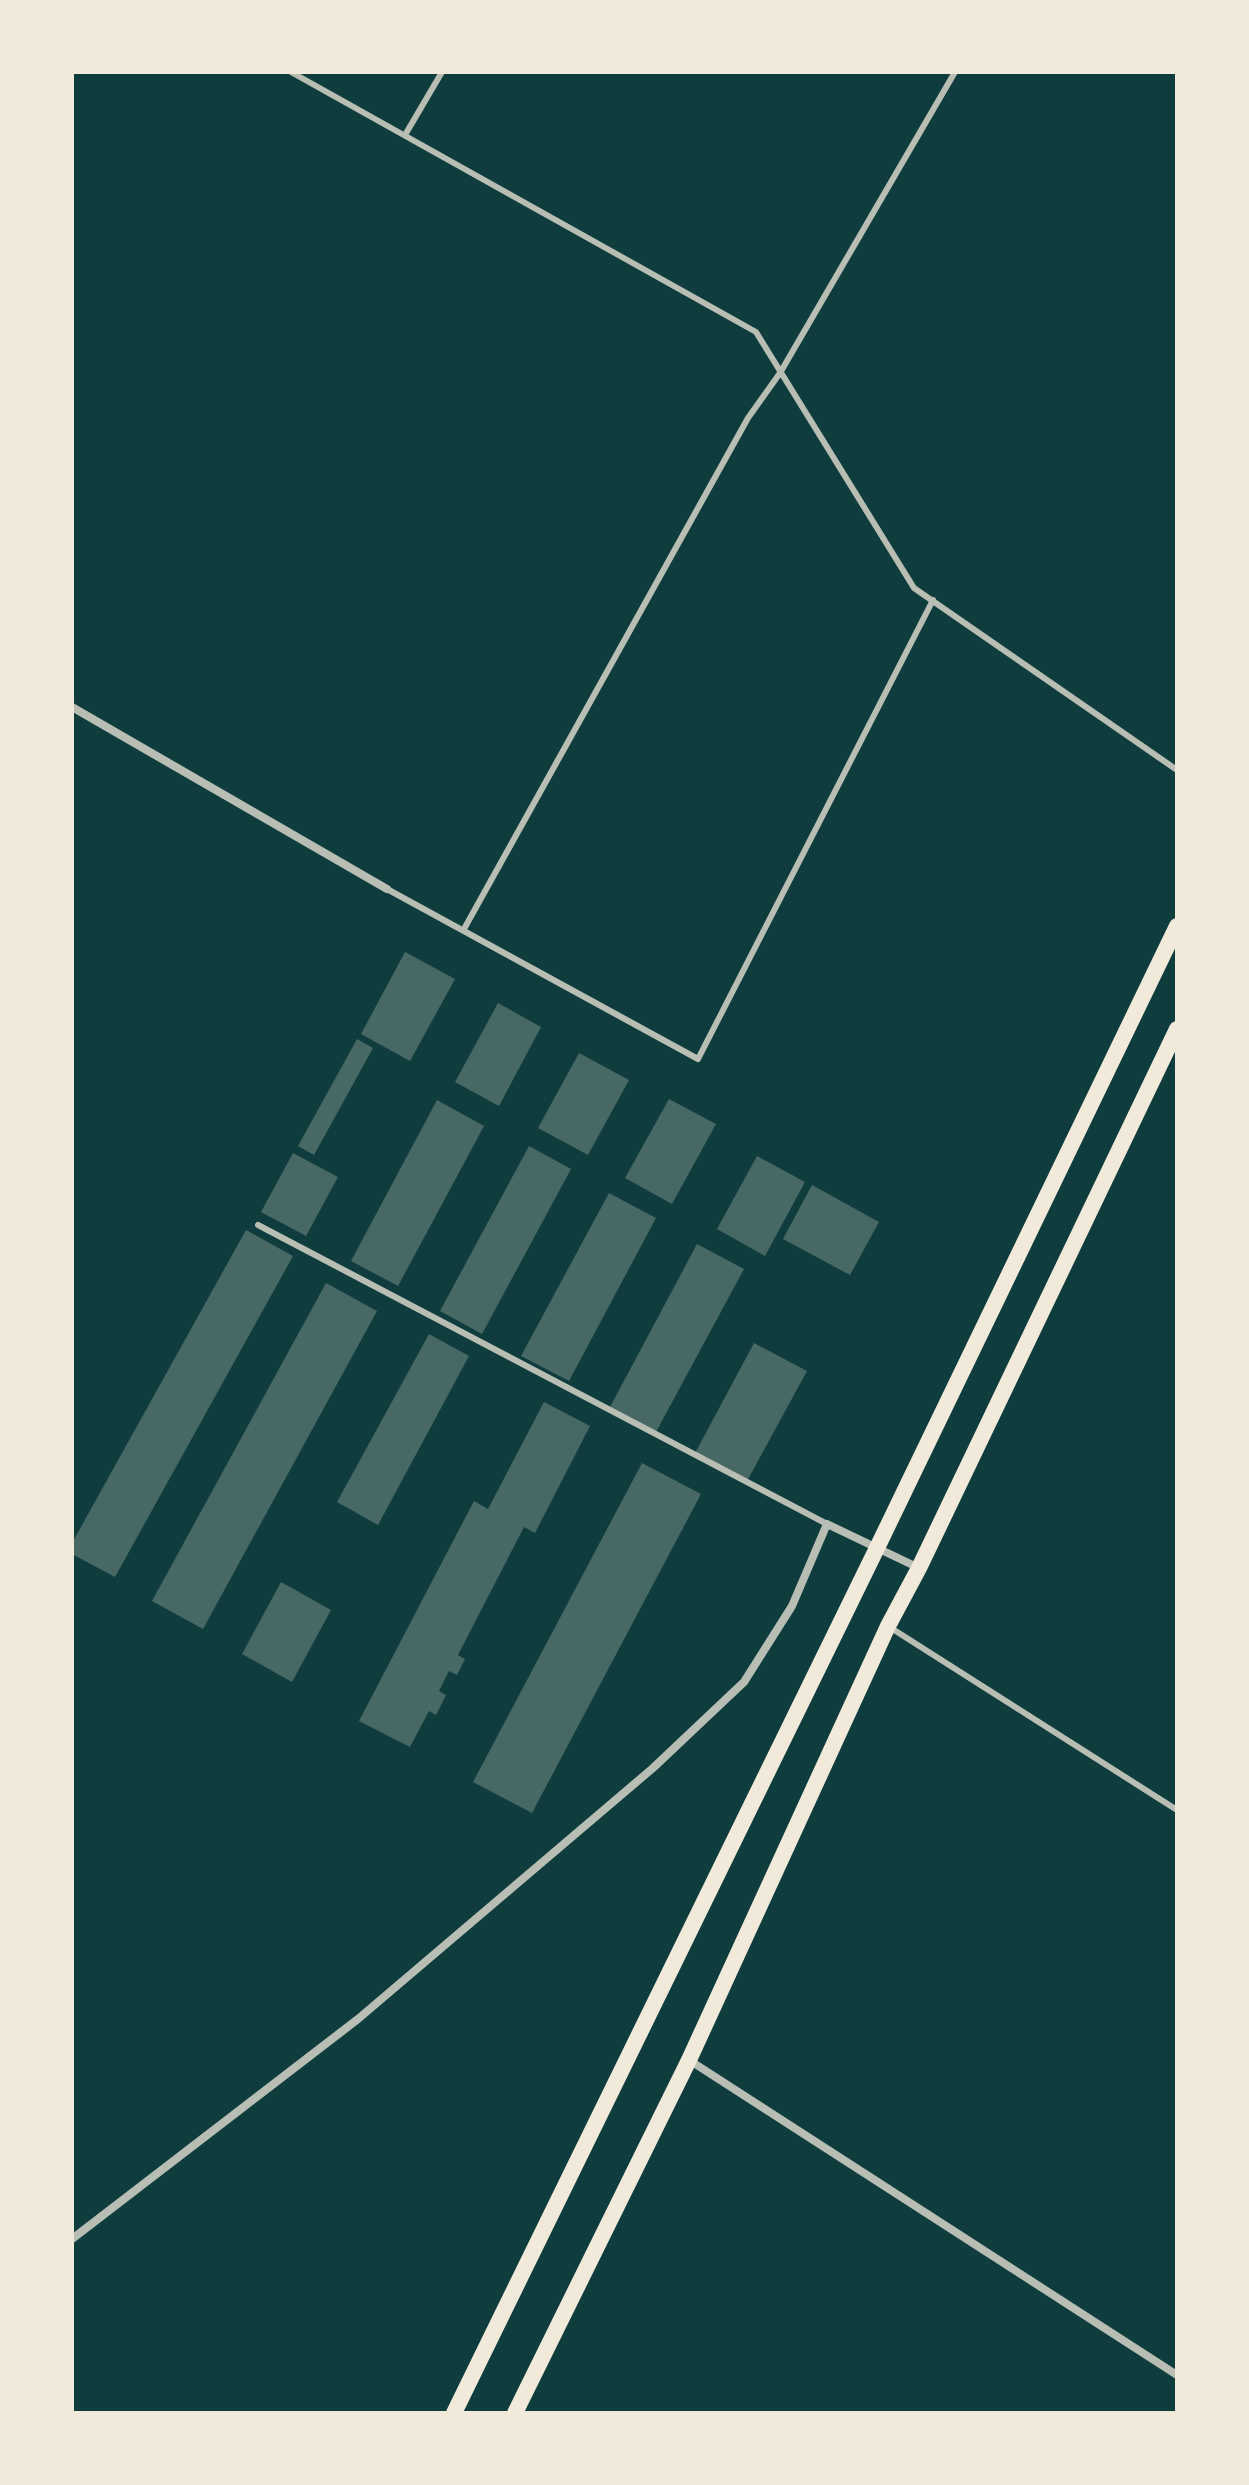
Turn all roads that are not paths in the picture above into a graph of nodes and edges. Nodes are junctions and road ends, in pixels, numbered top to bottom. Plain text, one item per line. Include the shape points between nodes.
1 (291, 72) edge
2 (442, 72) edge
3 (955, 72) edge
4 (405, 135) junction
5 (780, 373) junction
6 (933, 600) junction
7 (72, 707) edge
8 (1177, 770) edge
9 (387, 889) joint
10 (1177, 926) edge
11 (464, 929) junction
12 (1177, 1029) edge
13 (258, 1225) dead end
14 (827, 1524) junction
15 (877, 1548) junction
16 (919, 1568) junction
17 (888, 1626) junction
18 (1177, 1810) edge
19 (689, 2060) junction
20 (72, 2239) edge
21 (1177, 2375) edge
22 (454, 2413) edge
23 (515, 2413) edge

1 - 4 lane
2 - 4 lane
3 - 5 lane
4 - 5 lane via 756,332
5 - 6 lane via 914,588
5 - 11 lane via 748,418
6 - 8 lane
6 - 11 lane via 698,1059
7 - 9 street
9 - 11 lane
10 - 15 main road
12 - 16 main road
13 - 14 lane
14 - 15 street
14 - 20 street via 792,1606 744,1682 653,1768 358,2019
15 - 16 street
15 - 22 main road
16 - 17 main road
17 - 18 lane
17 - 19 main road
19 - 21 street
19 - 23 main road

